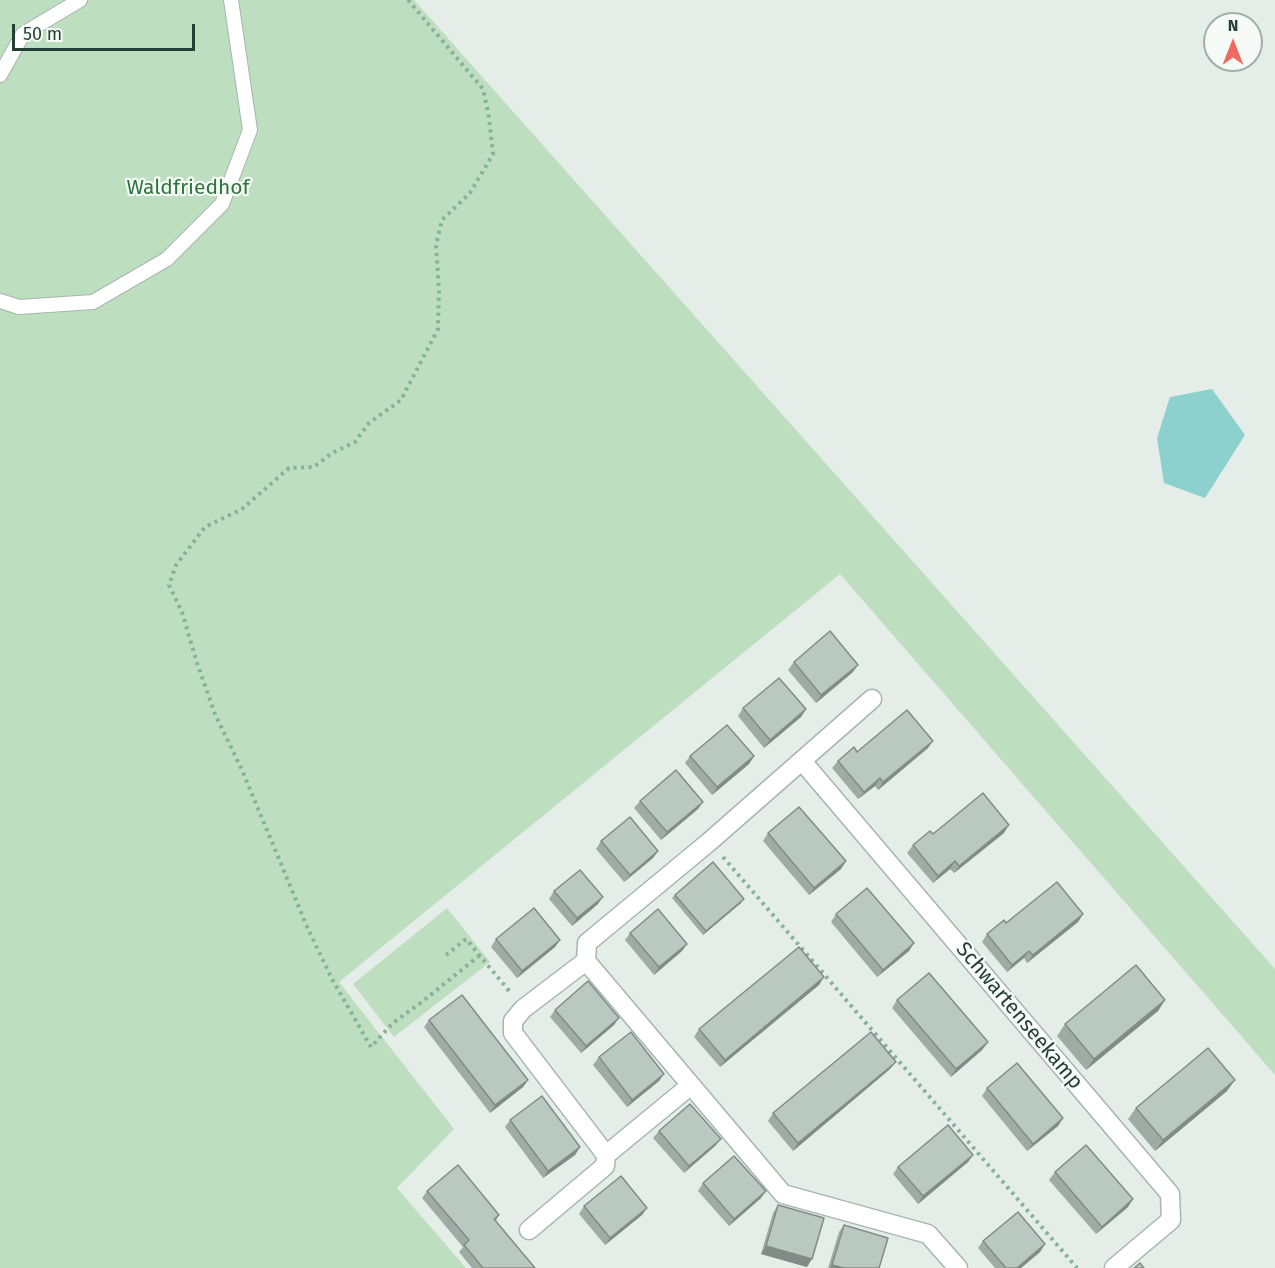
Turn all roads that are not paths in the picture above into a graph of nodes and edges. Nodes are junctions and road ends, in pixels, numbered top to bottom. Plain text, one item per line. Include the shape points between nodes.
1 (80, 0) edge
2 (231, 0) edge
3 (0, 75) edge
4 (0, 301) edge
5 (872, 699) dead end
6 (802, 761) junction
7 (586, 961) junction
8 (691, 1085) junction
9 (606, 1155) junction
10 (529, 1230) dead end
11 (958, 1268) edge
12 (1114, 1268) edge

1 - 3 lane via 22,34
2 - 4 lane via 250,130 222,204 167,259 93,302 19,307
5 - 6 street
6 - 7 street via 587,943
6 - 12 street, Schwartenseekamp via 1170,1194 1171,1220
7 - 8 street
7 - 9 street via 524,1009 513,1021 513,1033
8 - 9 street
8 - 11 street via 783,1194 928,1234
9 - 10 street via 605,1166

